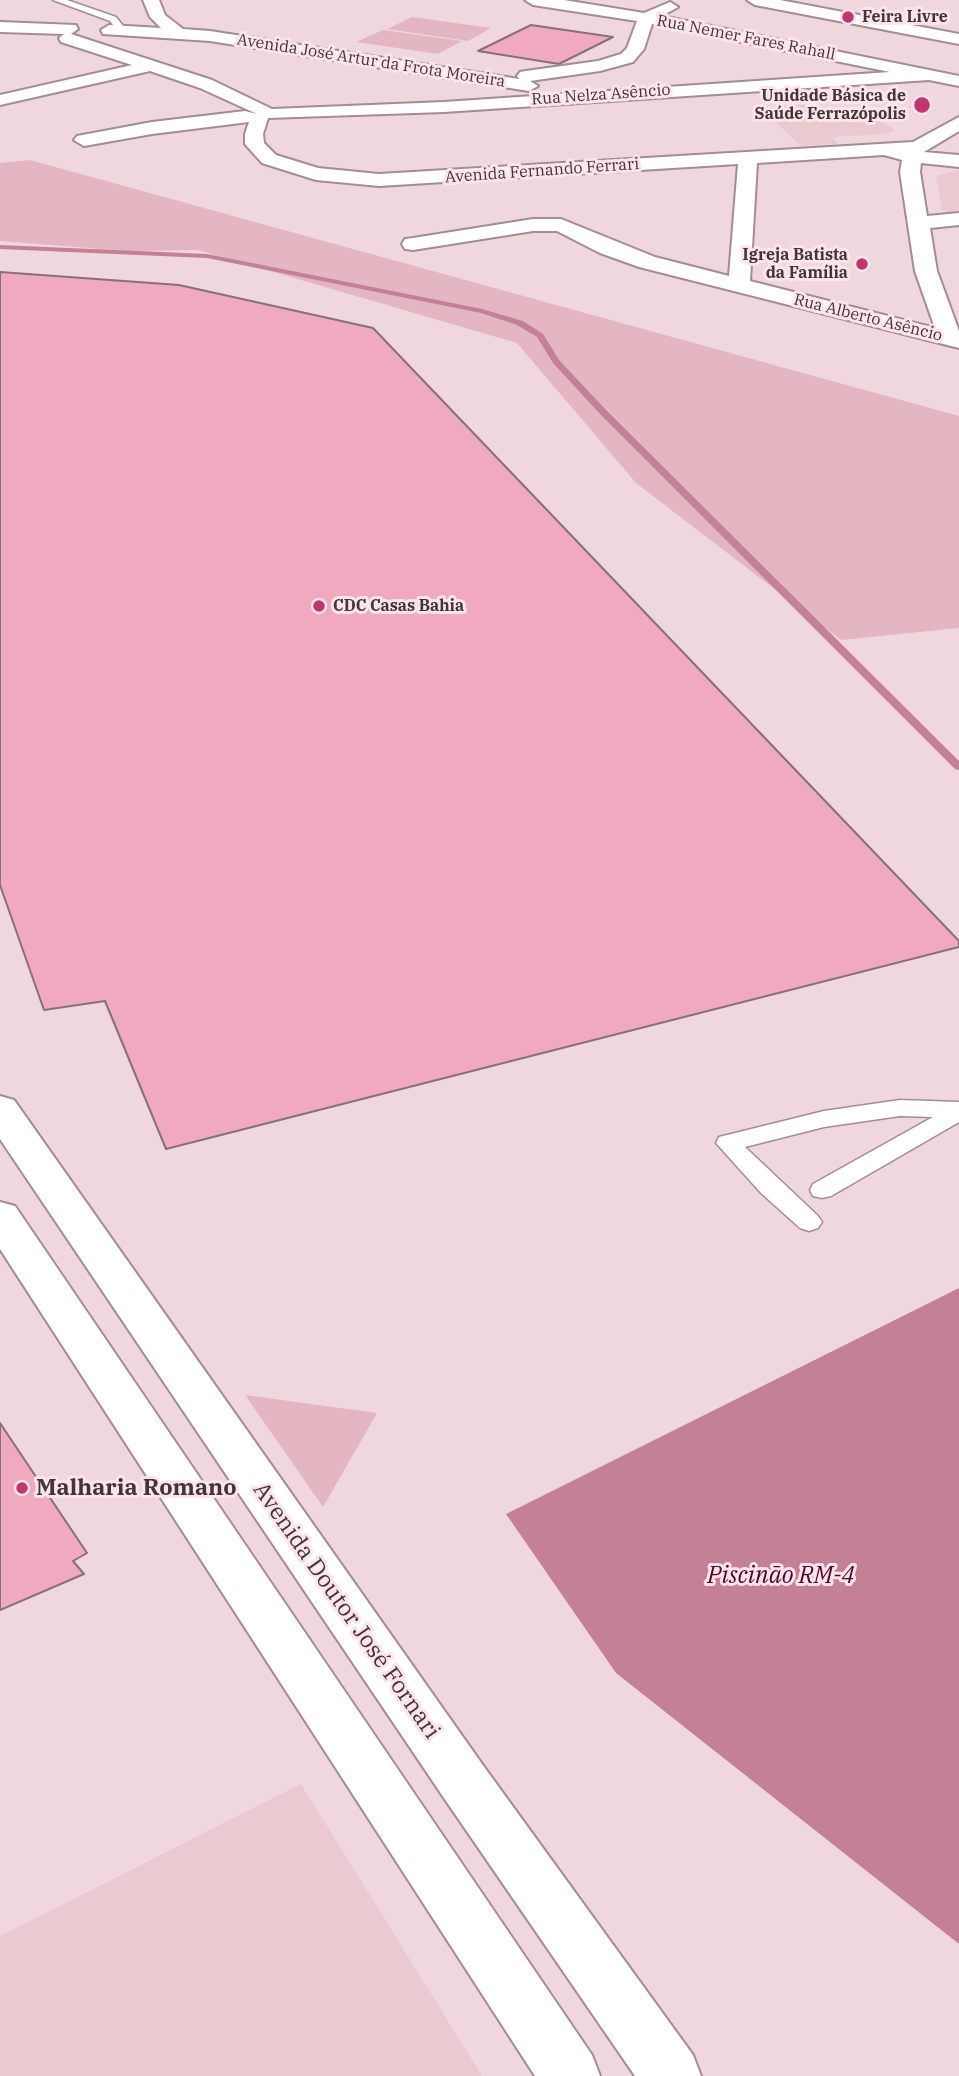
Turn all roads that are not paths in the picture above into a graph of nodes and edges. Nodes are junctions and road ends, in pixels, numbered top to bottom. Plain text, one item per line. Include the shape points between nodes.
1 (58, 0) edge
2 (533, 0) edge
3 (689, 0) edge
4 (755, 0) edge
5 (152, 1) edge
6 (647, 18) junction
7 (0, 27) edge
8 (178, 34) junction
9 (111, 37) junction
10 (959, 39) edge
11 (151, 66) junction
12 (929, 75) junction
13 (490, 79) junction
14 (959, 80) edge
15 (583, 96) junction
16 (0, 100) edge
17 (254, 112) junction
18 (959, 123) edge
19 (84, 140) dead end
20 (748, 157) junction
21 (913, 158) junction
22 (959, 162) edge
23 (959, 219) edge
24 (918, 223) junction
25 (413, 244) dead end
26 (739, 286) junction
27 (954, 340) edge
28 (0, 1109) edge
29 (959, 1111) edge
30 (821, 1190) dead end
31 (0, 1216) edge
32 (808, 1222) dead end
33 (570, 2076) edge
34 (671, 2076) edge

1 - 9 lane via 113,19
2 - 6 street, Rua Nemer Fares Rahall
3 - 6 street
4 - 10 street
5 - 8 street via 159,17
6 - 12 street, Rua Nemer Fares Rahall
6 - 13 street via 635,50 621,60 570,71
7 - 9 street via 21,36
8 - 9 street, Avenida José Artur da Frota Moreira
8 - 13 street, Avenida José Artur da Frota Moreira
9 - 11 street
11 - 16 street
11 - 17 street via 205,84
12 - 14 street, Rua Nemer Fares Rahall
12 - 15 street, Rua Nelza Asêncio
13 - 15 street, Avenida José Artur da Frota Moreira
15 - 17 street, Rua Nelza Asêncio via 409,109
17 - 19 street, Rua Nelza Asêncio
17 - 20 street, Avenida Fernando Ferrari via 254,140 262,155 291,168 347,179 416,179
18 - 21 street
20 - 21 street, Avenida Fernando Ferrari via 863,148
20 - 26 street
21 - 22 street, Avenida Fernando Ferrari
21 - 24 street
23 - 24 street
24 - 27 street via 937,272
25 - 26 street, Rua Alberto Asêncio via 533,225 561,225 620,253
26 - 27 street, Rua Alberto Asêncio
28 - 34 street, Avenida Doutor José Fornari
29 - 30 lane
29 - 32 lane via 900,1108 824,1119 728,1143
31 - 33 street

